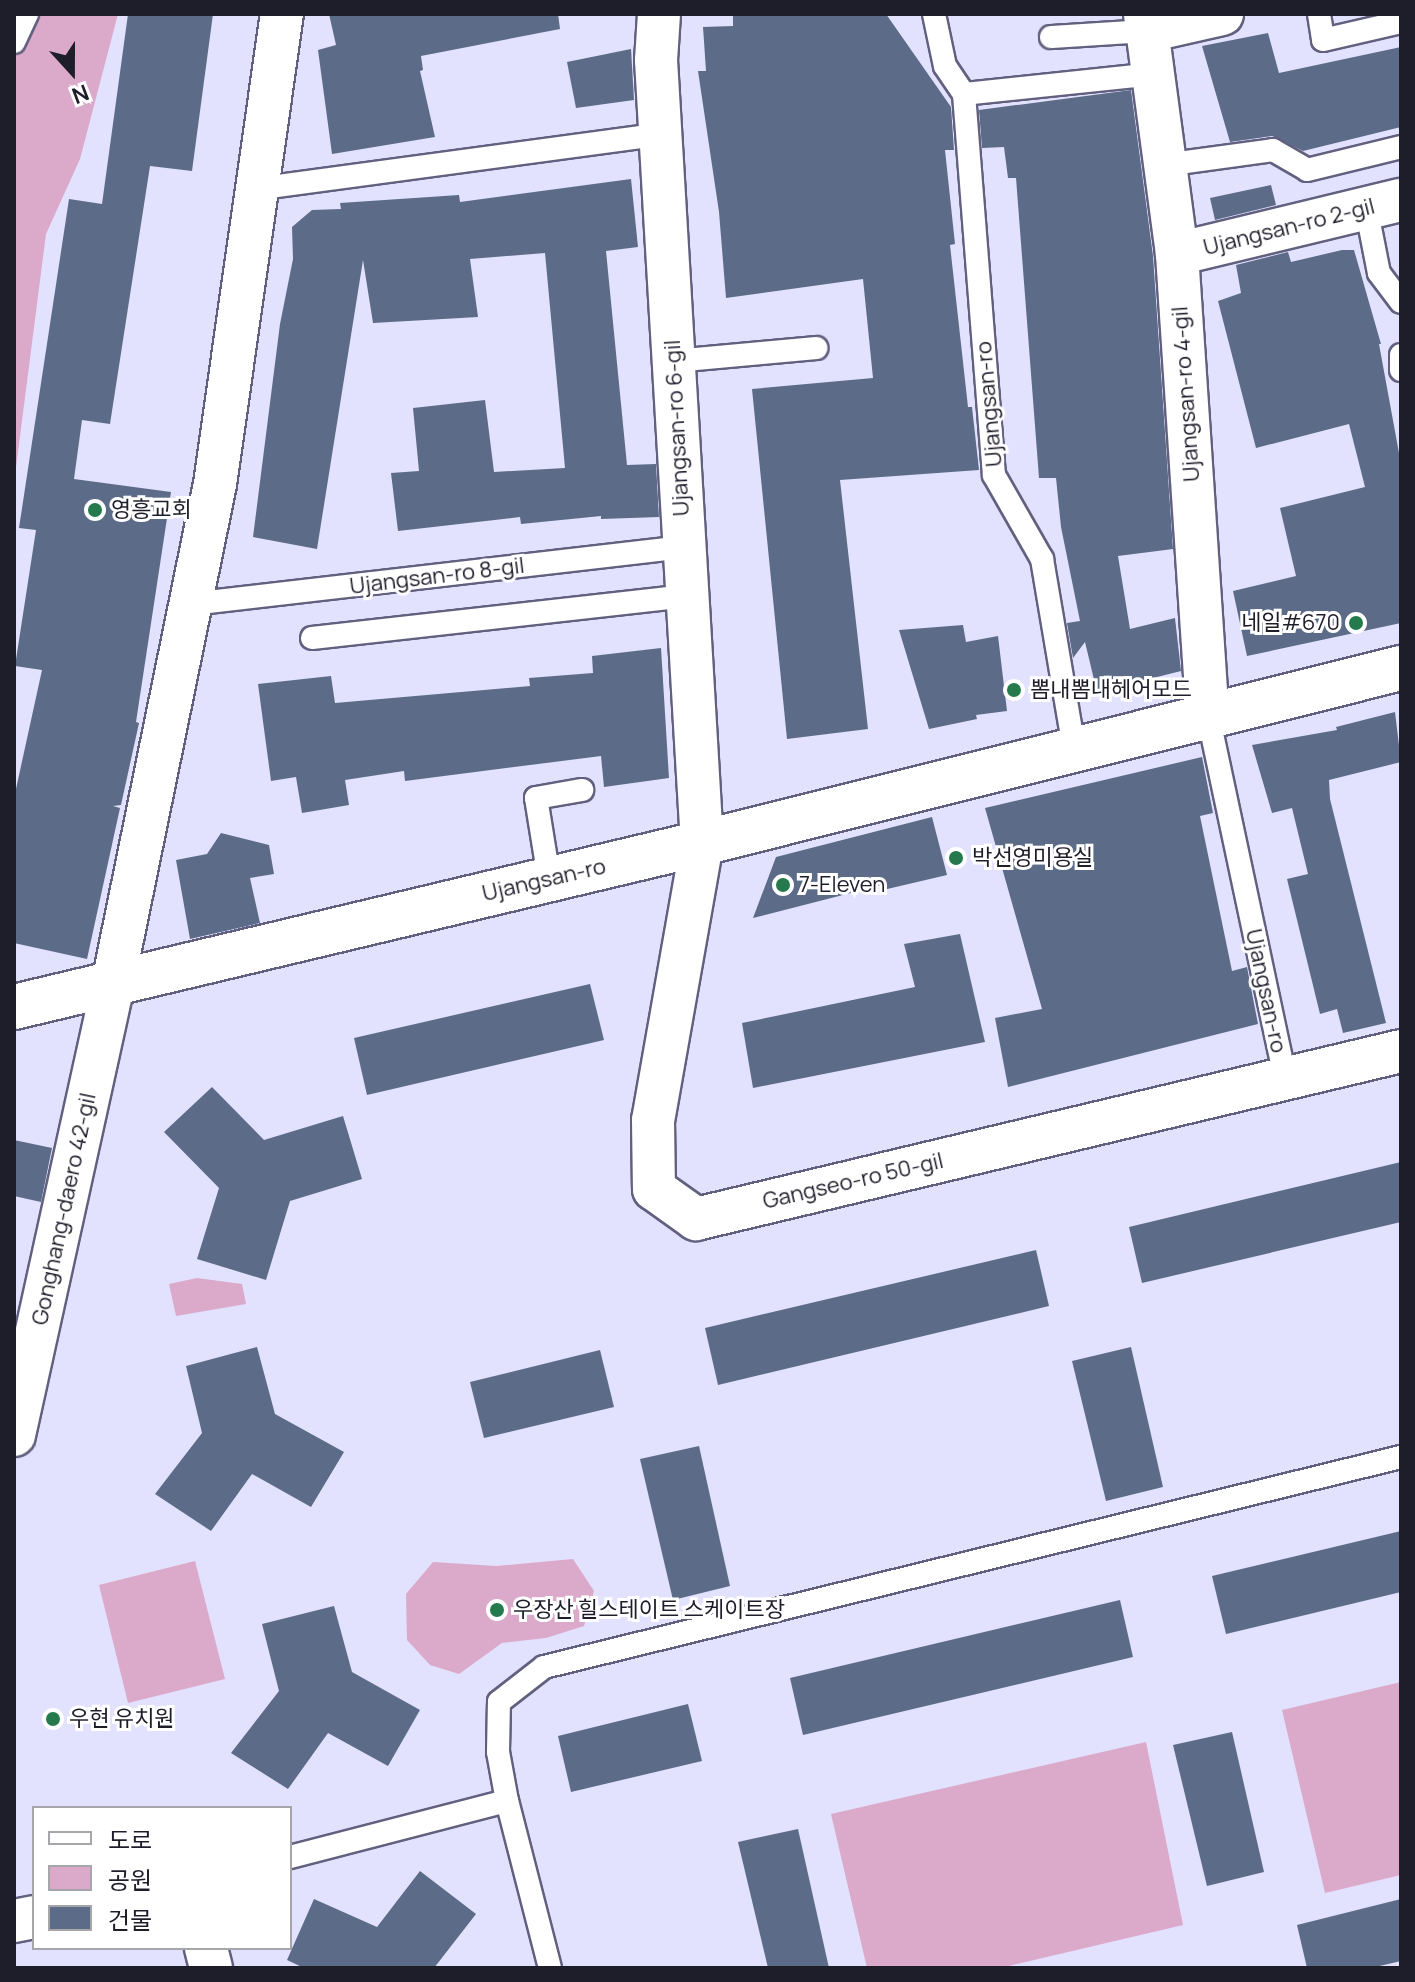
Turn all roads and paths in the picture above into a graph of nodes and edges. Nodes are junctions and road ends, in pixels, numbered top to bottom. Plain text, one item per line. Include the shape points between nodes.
1 (27, 14) edge
2 (282, 14) edge
3 (659, 14) edge
4 (934, 14) edge
5 (1222, 14) edge
6 (1319, 14) edge
7 (1401, 22) edge
8 (1146, 23) edge
9 (1051, 37) dead end
10 (14, 42) edge
11 (1153, 74) junction
12 (964, 94) junction
13 (661, 134) junction
14 (1401, 147) edge
15 (1164, 165) junction
16 (256, 189) junction
17 (1384, 204) edge
18 (1177, 254) junction
19 (1401, 302) edge
20 (816, 348) dead end
21 (1401, 355) edge
22 (674, 361) junction
23 (1401, 370) edge
24 (684, 547) junction
25 (687, 596) junction
26 (191, 604) junction
27 (312, 638) dead end
28 (1401, 668) edge
29 (1208, 715) junction
30 (1074, 749) junction
31 (582, 790) dead end
32 (702, 843) junction
33 (549, 878) junction
34 (113, 983) junction
35 (14, 1007) edge
36 (1401, 1051) edge
37 (1285, 1078) junction
38 (14, 1435) edge
39 (1401, 1457) edge
40 (507, 1801) junction
41 (292, 1856) edge
42 (550, 1968) edge

1 - 10 lane
2 - 16 street
3 - 13 street, Ujangsan-ro 6-gil
4 - 12 lane via 945,66
5 - 8 street
6 - 7 lane via 1323,40
8 - 9 lane
8 - 11 street, Ujangsan-ro 4-gil
11 - 12 lane
11 - 15 street, Ujangsan-ro 4-gil
12 - 30 lane, Ujangsan-ro via 994,475 1042,559
13 - 16 lane
13 - 22 street, Ujangsan-ro 6-gil
14 - 15 lane via 1307,170 1273,150
15 - 18 street, Ujangsan-ro 4-gil
16 - 26 street via 215,484
17 - 18 street, Ujangsan-ro 2-gil
17 - 19 lane via 1379,273
18 - 29 street, Ujangsan-ro 4-gil
20 - 22 lane
21 - 23 lane
22 - 24 street, Ujangsan-ro 6-gil
24 - 25 street, Ujangsan-ro 6-gil
24 - 26 lane, Ujangsan-ro 8-gil
25 - 27 lane
25 - 32 street, Ujangsan-ro 6-gil
26 - 34 street
28 - 29 street, Ujangsan-ro
29 - 30 street, Ujangsan-ro
29 - 37 lane, Ujangsan-ro
30 - 32 street, Ujangsan-ro
31 - 33 lane via 536,798
32 - 33 street, Ujangsan-ro
32 - 37 street, Gangseo-ro 50-gil via 653,1120 654,1189 696,1219
33 - 34 street, Ujangsan-ro
34 - 35 street, Ujangsan-ro
34 - 38 street, Gonghang-daero 42-gil
36 - 37 street, Gangseo-ro 50-gil
39 - 40 lane via 544,1667 499,1702 498,1752
40 - 41 lane
40 - 42 lane

